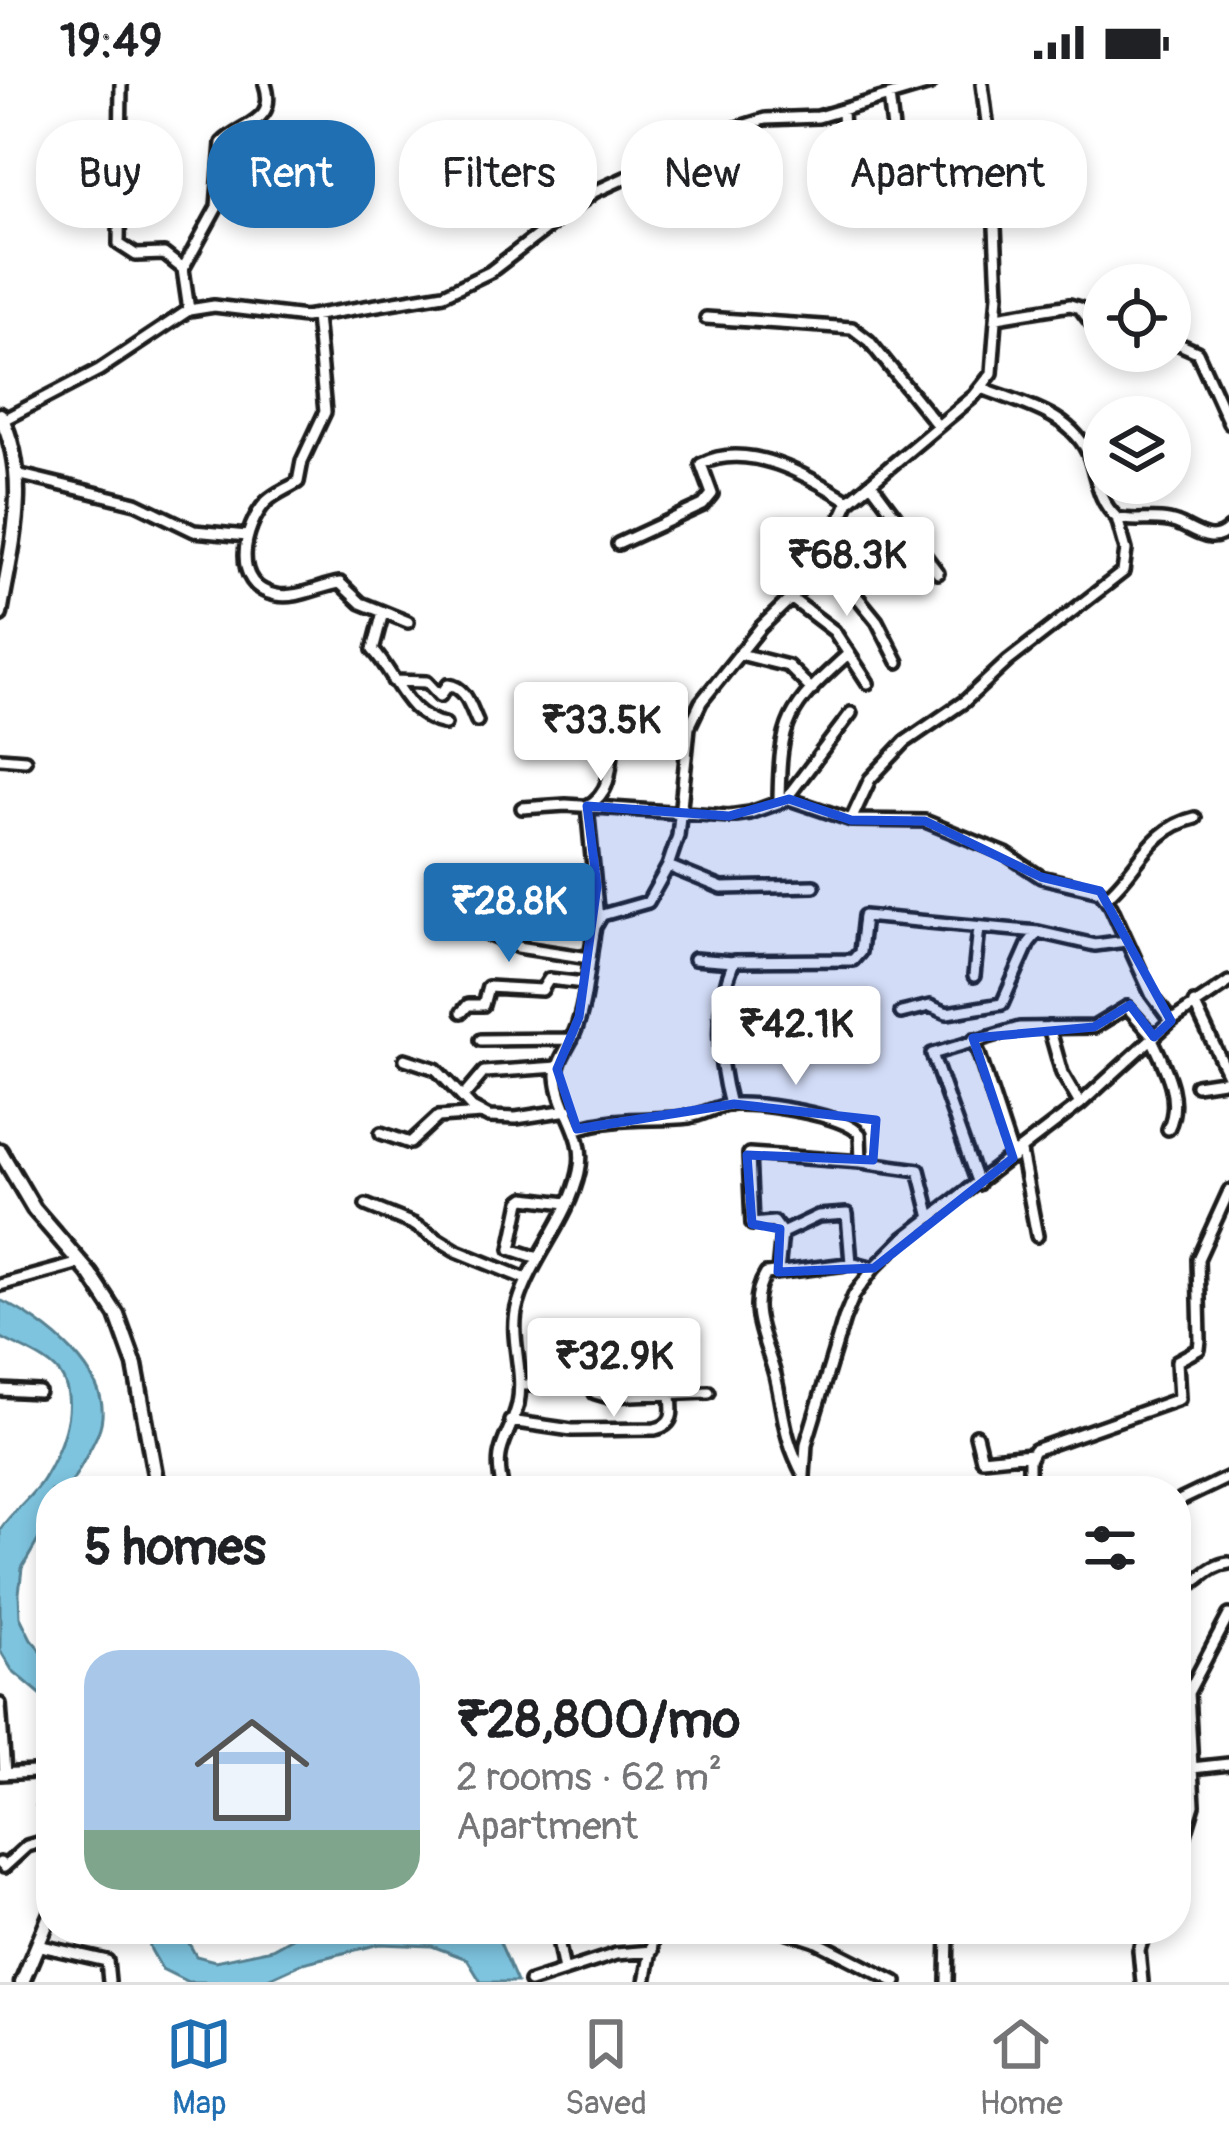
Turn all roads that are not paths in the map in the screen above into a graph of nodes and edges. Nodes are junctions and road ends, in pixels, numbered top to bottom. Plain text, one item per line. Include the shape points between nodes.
1 (121, 84) edge
2 (265, 84) edge
3 (930, 84) edge
4 (982, 84) edge
5 (889, 96) junction
6 (842, 110) junction
7 (842, 120) edge
8 (892, 120) edge
9 (183, 269) junction
10 (189, 310) junction
11 (1083, 312) edge
12 (316, 316) junction
13 (997, 317) junction
14 (706, 318) dead end
15 (1191, 349) edge
16 (982, 388) junction
17 (2, 421) edge
18 (1229, 423) edge
19 (938, 426) junction
20 (17, 474) junction
21 (871, 483) junction
22 (849, 501) junction
23 (1117, 518) junction
24 (1229, 529) edge
25 (247, 536) junction
26 (618, 544) dead end
27 (824, 556) junction
28 (4, 563) edge
29 (938, 573) dead end
30 (792, 599) junction
31 (382, 612) junction
32 (0, 614) edge
33 (407, 622) dead end
34 (740, 654) junction
35 (848, 655) junction
36 (898, 662) dead end
37 (393, 682) junction
38 (868, 683) dead end
39 (812, 690) junction
40 (851, 713) dead end
41 (477, 721) dead end
42 (445, 724) dead end
43 (614, 730) dead end
44 (0, 758) edge
45 (25, 760) dead end
46 (782, 801) junction
47 (587, 806) junction
48 (522, 808) dead end
49 (681, 814) junction
50 (1195, 818) dead end
51 (851, 820) junction
52 (668, 866) junction
53 (814, 886) dead end
54 (1106, 897) junction
55 (598, 919) junction
56 (979, 926) junction
57 (478, 930) dead end
58 (1038, 932) junction
59 (1126, 941) junction
60 (589, 958) junction
61 (694, 958) dead end
62 (733, 962) junction
63 (974, 976) dead end
64 (1229, 982) edge
65 (584, 983) junction
66 (1194, 1003) junction
67 (462, 1012) dead end
68 (901, 1013) dead end
69 (1171, 1021) junction
70 (1049, 1027) junction
71 (1153, 1038) junction
72 (481, 1040) dead end
73 (572, 1040) junction
74 (974, 1040) junction
75 (405, 1059) dead end
76 (558, 1066) junction
77 (1229, 1079) edge
78 (1196, 1085) dead end
79 (463, 1096) junction
80 (1080, 1104) junction
81 (730, 1105) junction
82 (568, 1110) junction
83 (482, 1114) junction
84 (577, 1129) junction
85 (1168, 1129) dead end
86 (381, 1132) dead end
87 (0, 1152) edge
88 (1017, 1155) junction
89 (861, 1162) junction
90 (977, 1184) junction
91 (1229, 1191) edge
92 (567, 1203) junction
93 (366, 1205) dead end
94 (931, 1218) junction
95 (782, 1233) junction
96 (1037, 1236) dead end
97 (538, 1258) junction
98 (80, 1263) junction
99 (850, 1263) junction
100 (874, 1268) junction
101 (778, 1272) junction
102 (526, 1280) junction
103 (0, 1285) edge
104 (520, 1385) junction
105 (0, 1390) edge
106 (39, 1392) dead end
107 (709, 1392) dead end
108 (671, 1396) junction
109 (510, 1421) junction
110 (976, 1435) dead end
111 (1030, 1454) junction
112 (155, 1476) edge
113 (501, 1476) edge
114 (804, 1476) joint
115 (1029, 1476) edge
116 (1229, 1477) edge
117 (1191, 1495) edge
118 (1229, 1563) edge
119 (1191, 1587) edge
120 (1229, 1616) edge
121 (1213, 1645) junction
122 (1229, 1649) edge
123 (1191, 1680) edge
124 (0, 1704) edge
125 (1191, 1764) edge
126 (1229, 1764) edge
127 (1192, 1768) junction
128 (36, 1772) edge
129 (2, 1774) edge
130 (1191, 1812) edge
131 (36, 1843) edge
132 (0, 1864) edge
133 (559, 1944) edge
134 (653, 1944) edge
135 (821, 1944) edge
136 (947, 1944) edge
137 (1140, 1944) edge
138 (37, 1945) joint
139 (652, 1951) junction
140 (564, 1971) junction
141 (22, 1982) edge
142 (109, 1982) edge
143 (530, 1982) edge
144 (645, 1982) edge
145 (896, 1982) edge
146 (946, 1982) edge
147 (1142, 1982) edge

1 - 9 street via 119,244 129,253 164,254
2 - 9 street via 261,117 223,140 218,207
3 - 5 street
4 - 13 street
5 - 6 street
5 - 8 street
6 - 7 street
6 - 12 street via 747,123 610,183 460,289
9 - 10 street
10 - 12 street
10 - 17 street
11 - 13 street via 1070,304
12 - 25 street via 323,420 298,482 267,501
13 - 16 street via 995,363
14 - 19 street via 852,328
15 - 18 street
16 - 19 street
16 - 23 street via 1070,426
17 - 20 street
19 - 21 street
20 - 25 street via 136,503 194,531
20 - 28 street
21 - 22 street
21 - 29 street
22 - 26 street via 806,474 736,454 714,457 701,464 712,494 703,505
22 - 27 street
23 - 24 street via 1175,522 1208,537
23 - 51 street via 1123,572 905,742 871,779
25 - 31 street via 246,565 271,594 340,583
27 - 30 street
27 - 36 street via 877,621
28 - 32 street
30 - 34 street
30 - 35 street via 834,631
31 - 33 street
31 - 37 street via 373,650
34 - 39 street via 788,666
34 - 49 street via 692,718
35 - 38 street
35 - 39 street
37 - 41 street via 427,682 440,696 456,686
37 - 42 street via 416,712
39 - 46 street via 785,728
40 - 46 street
43 - 47 street via 606,788
44 - 45 street
46 - 49 street via 741,815
46 - 51 street
47 - 48 street
47 - 49 street
47 - 55 street
49 - 52 street
50 - 54 street via 1151,841
51 - 54 street via 925,821 1041,877
52 - 53 street via 722,888
52 - 55 street via 648,902
54 - 59 street
55 - 60 street
56 - 58 street
56 - 62 street via 864,916 853,960
56 - 63 street
57 - 60 street via 518,947
58 - 59 street via 1095,945
58 - 68 street via 1002,1004
59 - 69 street
60 - 65 street
61 - 62 street
62 - 81 street via 717,1026
64 - 66 street
65 - 67 street via 488,987 483,1005
65 - 73 street
66 - 69 street
66 - 77 street
69 - 71 street
70 - 71 street via 1094,1027 1127,1007
70 - 74 street
70 - 80 street
71 - 80 street
71 - 85 street via 1174,1093
72 - 73 street
73 - 76 street
74 - 88 street
74 - 90 street via 931,1058
75 - 79 street via 436,1069
76 - 79 street via 484,1072
76 - 82 street
77 - 78 street
79 - 83 street
80 - 88 street
81 - 84 street
81 - 89 street via 852,1125
82 - 83 street
82 - 84 street
83 - 86 street via 438,1117 414,1142
84 - 92 street via 582,1153
87 - 98 street
88 - 90 street
88 - 96 street
89 - 94 street via 919,1170
89 - 95 street via 749,1154 752,1224 777,1223
90 - 94 street
91 - 111 street via 1198,1259 1200,1340 1178,1361 1179,1399
92 - 97 street
92 - 97 street via 521,1201 511,1250
93 - 102 street
94 - 100 street
95 - 99 street via 844,1213
95 - 101 street
97 - 102 street
98 - 103 street
98 - 112 street via 125,1333
99 - 100 street
99 - 101 street
100 - 114 street via 844,1319
101 - 114 street via 763,1278 758,1324 784,1434
102 - 104 street via 514,1327
104 - 108 street via 579,1376 605,1396
104 - 109 street
105 - 106 street
107 - 108 street
108 - 109 street via 672,1418 655,1430
109 - 113 street
110 - 111 street via 982,1459
111 - 115 street
116 - 117 street
118 - 119 street via 1210,1567
120 - 121 street
121 - 122 street
121 - 123 street
124 - 129 street
125 - 127 street
126 - 127 street
127 - 130 street
128 - 129 street
131 - 132 street
133 - 140 street
134 - 139 street
135 - 145 street
136 - 146 street
137 - 147 street
138 - 141 street
138 - 142 street via 106,1961
139 - 140 street
139 - 144 street
140 - 143 street

